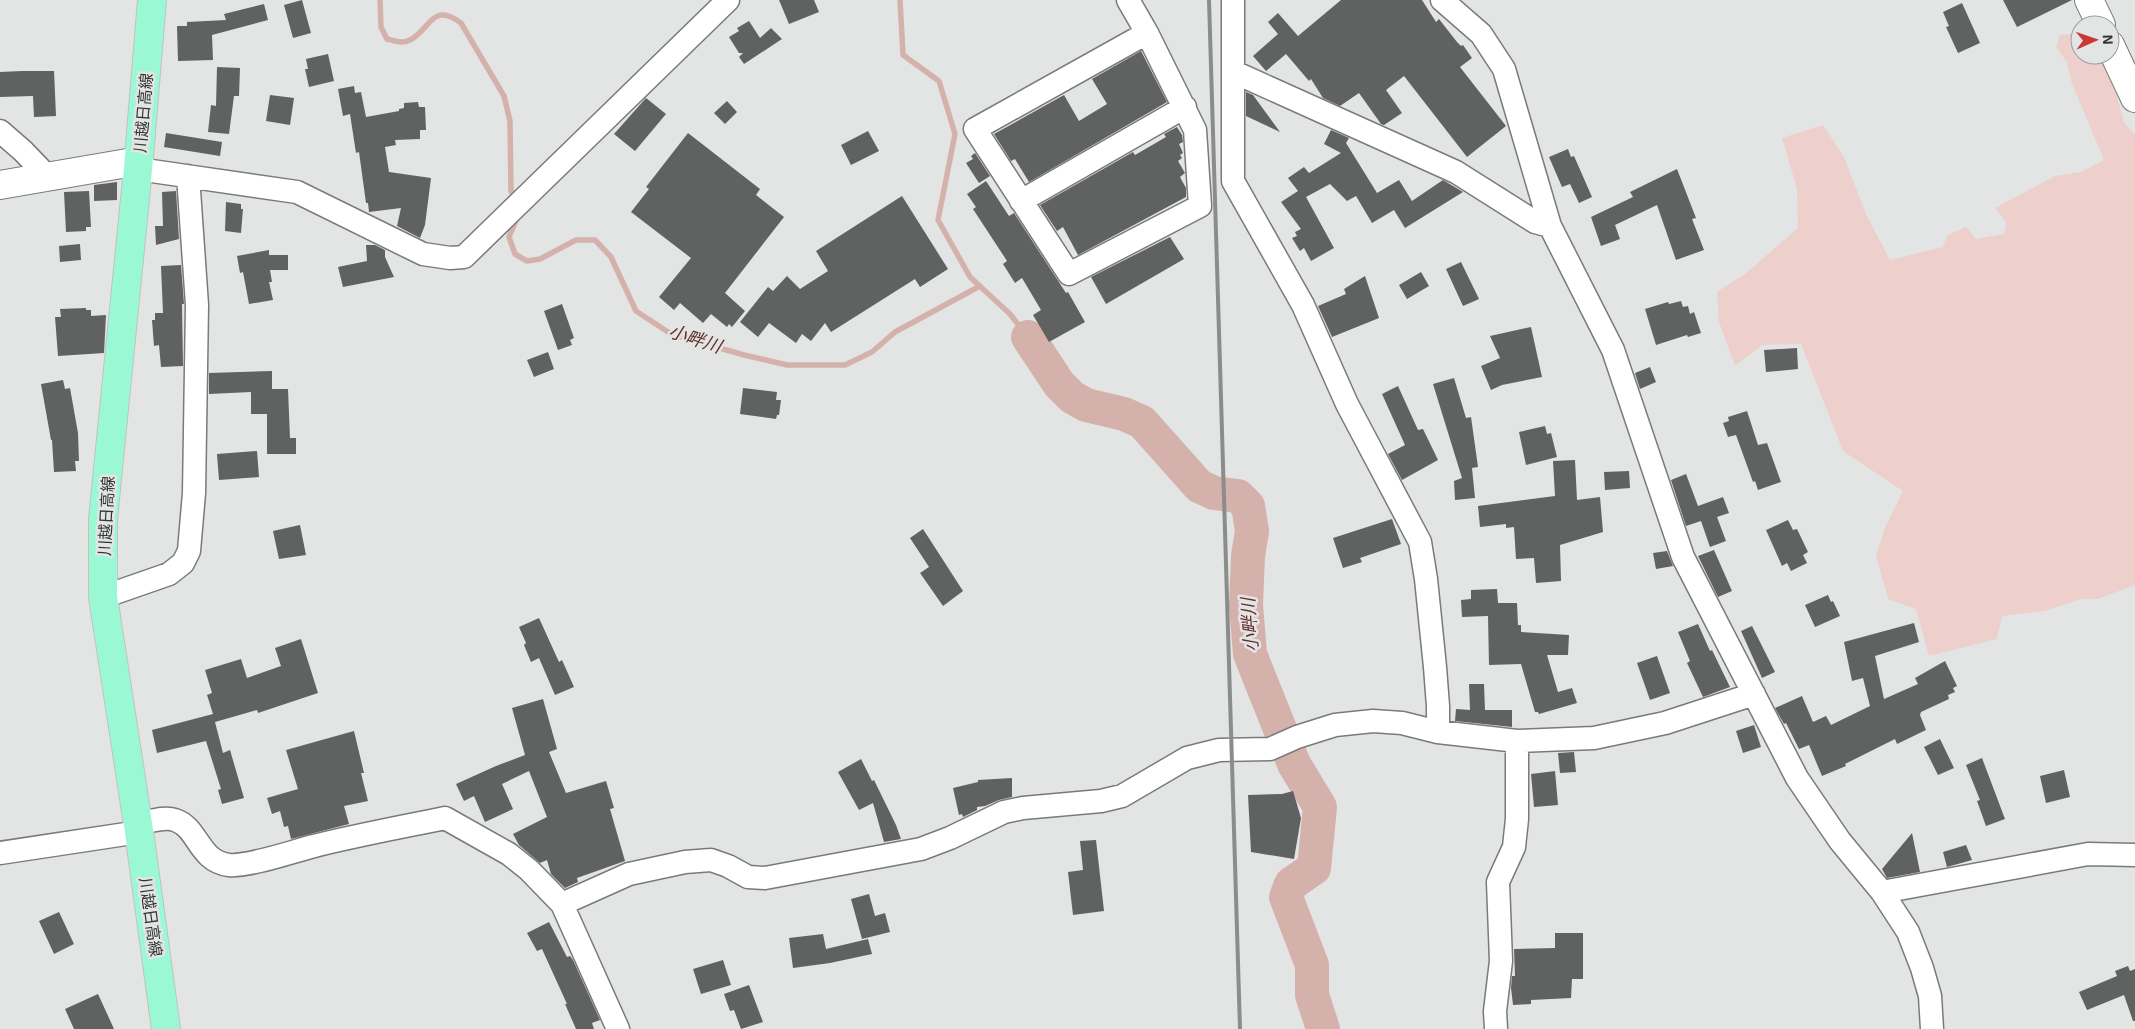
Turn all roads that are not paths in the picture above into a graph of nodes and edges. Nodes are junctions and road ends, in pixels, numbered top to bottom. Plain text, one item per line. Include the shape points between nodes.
1 (152, 0) edge
2 (728, 0) edge
3 (1128, 0) edge
4 (1233, 0) edge
5 (1442, 0) edge
6 (2089, 0) edge
7 (2096, 15) edge
8 (1147, 33) junction
9 (2119, 65) edge
10 (1234, 72) junction
11 (2135, 98) edge
12 (1185, 107) junction
13 (0, 131) edge
14 (139, 165) junction
15 (47, 176) junction
16 (188, 176) junction
17 (0, 184) edge
18 (1021, 201) junction
19 (1550, 226) junction
20 (103, 597) junction
21 (1754, 694) junction
22 (1438, 732) junction
23 (1517, 741) junction
24 (138, 828) junction
25 (0, 853) edge
26 (2135, 855) edge
27 (1882, 892) junction
28 (562, 904) junction
29 (166, 1029) edge
30 (618, 1029) edge
31 (1496, 1029) edge
32 (1932, 1029) edge

1 - 14 main road, 川越日高線
2 - 16 street via 464,257 423,254 296,192
3 - 8 street
4 - 10 street
5 - 19 street via 1482,34 1504,69
6 - 7 street
8 - 12 street
8 - 18 street via 975,129
9 - 11 street
10 - 19 street via 1456,172 1535,222
10 - 22 street via 1234,182 1303,305 1347,404 1420,542 1434,657
12 - 18 street
12 - 18 street via 1195,130 1200,206 1069,274
13 - 15 street
14 - 15 street
14 - 16 street
14 - 20 main road, 川越日高線 via 103,518
15 - 17 street
16 - 20 street via 198,305 194,493 189,550 183,563 169,574
19 - 21 street via 1613,350 1683,557
20 - 24 main road, 川越日高線
21 - 23 street via 1664,722 1594,738
21 - 27 street via 1797,778 1840,841
22 - 23 street
22 - 28 street via 1402,723 1373,721 1335,725 1274,748 1219,750 1187,758 1122,796 1004,812 950,838 892,856 765,878 748,877 711,860 685,862 629,874
23 - 31 street via 1514,847 1498,882 1501,961
24 - 25 street
24 - 28 street via 163,818 176,820 186,826 206,855 230,865 445,818 509,854
24 - 29 main road, 川越日高線
26 - 27 street via 2088,854
27 - 32 street via 1908,932 1922,968 1930,996
28 - 30 street

